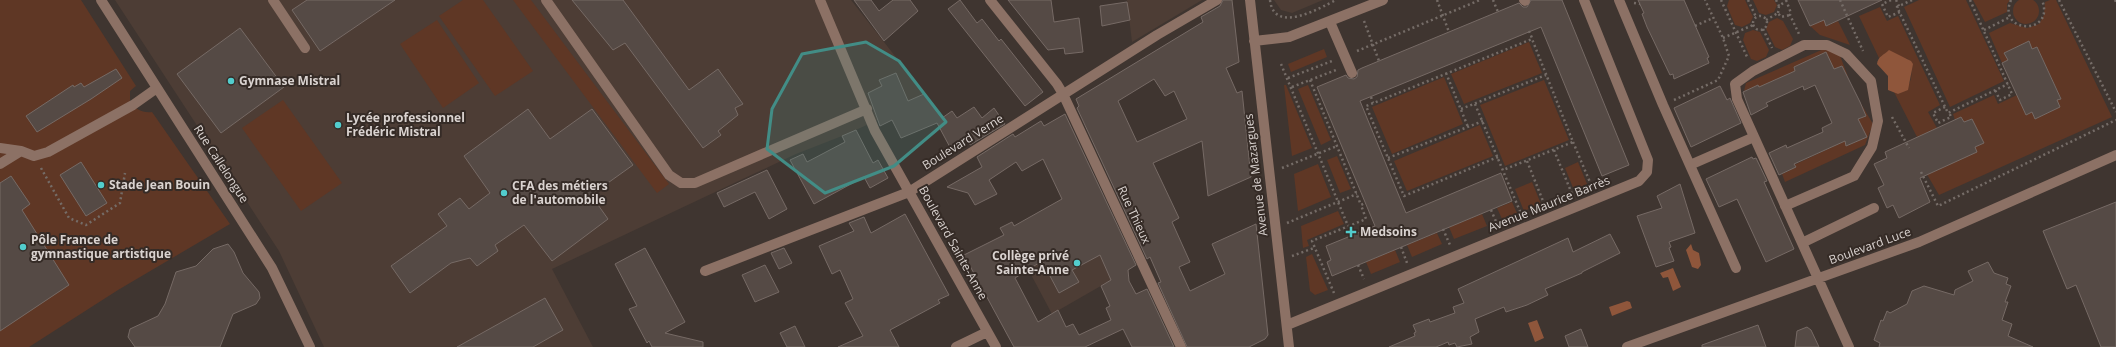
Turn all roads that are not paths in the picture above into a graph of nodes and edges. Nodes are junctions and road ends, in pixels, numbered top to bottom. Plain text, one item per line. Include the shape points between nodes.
1 (101, 0) edge
2 (273, 0) edge
3 (546, 0) edge
4 (820, 0) edge
5 (990, 0) edge
6 (1218, 0) edge
7 (1250, 0) edge
8 (1383, 0) edge
9 (1584, 0) edge
10 (1619, 0) edge
11 (1330, 22) junction
12 (1254, 41) junction
13 (305, 48) dead end
14 (1352, 73) dead end
15 (157, 88) junction
16 (1063, 94) junction
17 (867, 109) junction
18 (1754, 137) junction
19 (0, 148) edge
20 (21, 151) junction
21 (2116, 154) edge
22 (0, 164) edge
23 (1690, 164) junction
24 (909, 192) junction
25 (1785, 206) junction
26 (1874, 208) dead end
27 (1802, 243) junction
28 (1736, 268) dead end
29 (705, 271) dead end
30 (1818, 278) junction
31 (1288, 325) junction
32 (987, 332) junction
33 (310, 347) edge
34 (956, 347) edge
35 (996, 347) edge
36 (1181, 347) edge
37 (1289, 347) edge
38 (1627, 347) edge
39 (1849, 347) edge

1 - 15 street, Rue Callelongue
2 - 13 street
3 - 17 street via 669,175 681,183 695,183
4 - 17 street, Boulevard Sainte-Anne
5 - 16 street, Rue Thieux
6 - 16 street, Boulevard Verne
7 - 12 street, Avenue de Mazargues
8 - 11 street
9 - 31 street, Avenue Maurice Barrès via 1648,160 1647,172 1639,181
10 - 23 street
11 - 12 street via 1289,36
11 - 14 street
12 - 31 street, Avenue de Mazargues
15 - 20 street via 127,109 48,152 34,156
15 - 33 street, Rue Callelongue via 272,268
16 - 24 street, Boulevard Verne
16 - 36 street, Rue Thieux
17 - 24 street, Boulevard Sainte-Anne via 875,131
18 - 23 street
18 - 25 street
18 - 25 street via 1736,99 1735,84 1753,71 1804,45 1827,45 1846,54 1871,81 1878,121 1872,146 1854,176
19 - 20 street
20 - 22 street
21 - 30 street, Boulevard Luce via 1918,242
23 - 28 street
24 - 29 street, Boulevard Verne
24 - 32 street, Boulevard Sainte-Anne
25 - 27 street
26 - 27 street
27 - 30 street
30 - 38 street, Boulevard Luce
30 - 39 street
31 - 37 street, Avenue de Mazargues
32 - 34 street
32 - 35 street, Boulevard Sainte-Anne

